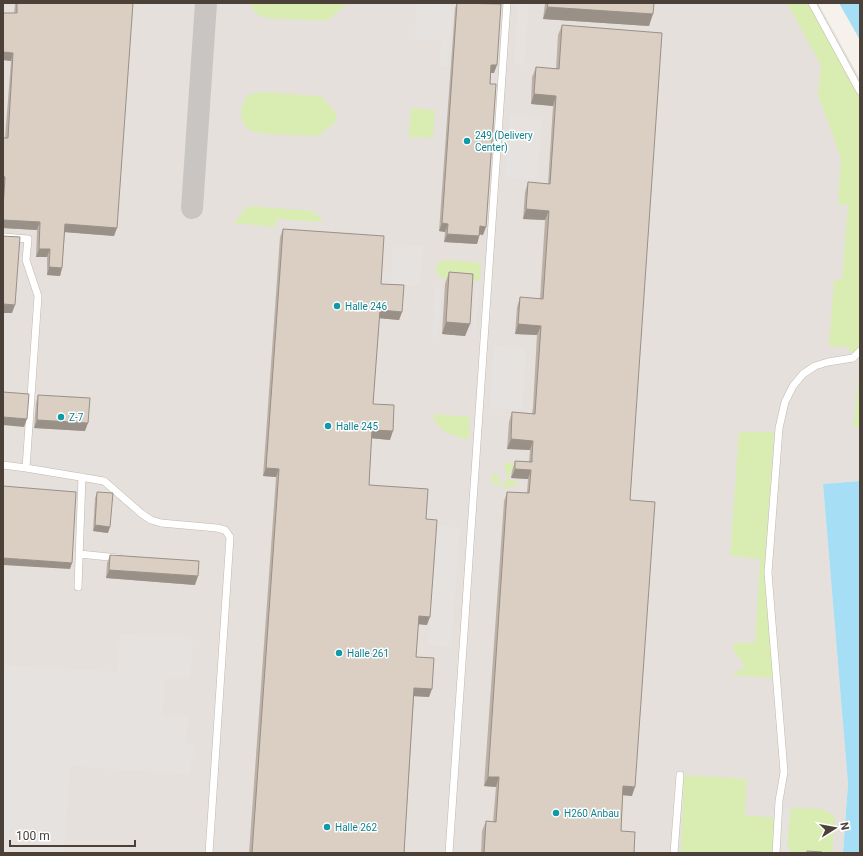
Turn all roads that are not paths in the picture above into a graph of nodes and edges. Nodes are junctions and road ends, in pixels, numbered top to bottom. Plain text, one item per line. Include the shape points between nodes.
1 (507, 3) edge
2 (812, 3) edge
3 (860, 91) edge
4 (3, 237) edge
5 (860, 351) edge
6 (3, 466) edge
7 (26, 468) junction
8 (82, 477) junction
9 (79, 554) junction
10 (126, 558) edge
11 (78, 587) dead end
12 (680, 775) dead end
13 (209, 853) edge
14 (449, 853) edge
15 (674, 853) edge
16 (776, 853) edge

1 - 14 street
2 - 3 street
4 - 7 street via 28,239 26,260 38,296
5 - 16 street via 853,358 815,366 803,374 785,402 779,428 768,573 784,772 779,801
6 - 7 street
7 - 8 street
8 - 9 street
8 - 13 street via 104,481 151,520 217,528 225,530 230,537
9 - 10 street
9 - 11 street
12 - 15 street

